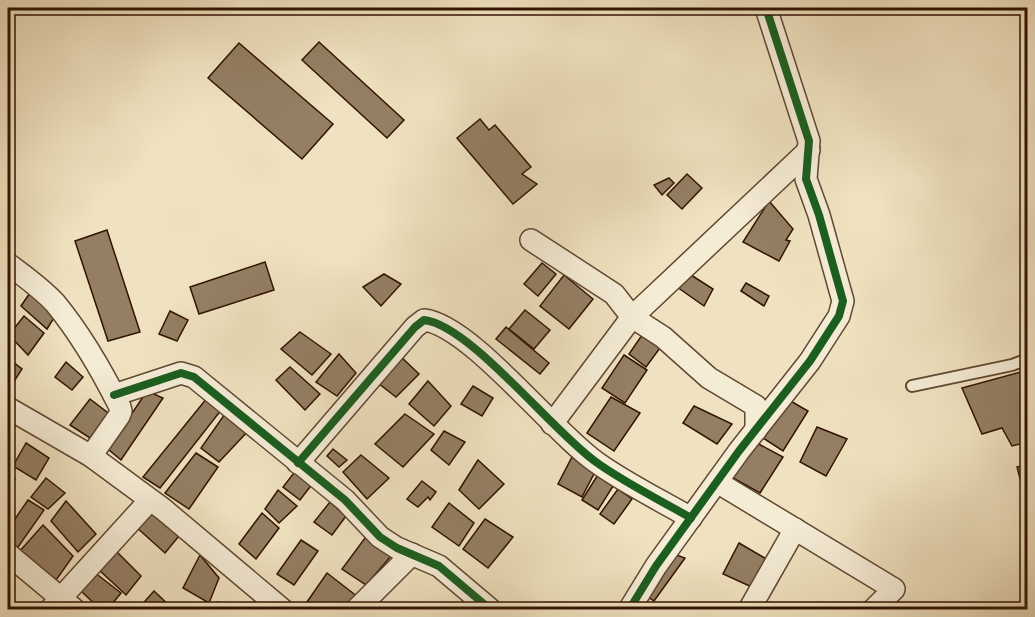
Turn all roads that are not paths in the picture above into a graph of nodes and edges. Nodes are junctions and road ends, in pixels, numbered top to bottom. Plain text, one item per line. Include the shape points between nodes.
1 (766, 8) edge
2 (809, 150) junction
3 (531, 240) dead end
4 (8, 264) edge
5 (632, 317) junction
6 (1028, 359) edge
7 (912, 386) dead end
8 (114, 395) junction
9 (8, 408) edge
10 (552, 424) junction
11 (756, 430) junction
12 (91, 456) junction
13 (298, 463) junction
14 (717, 482) junction
15 (150, 500) junction
16 (691, 518) junction
17 (795, 529) junction
18 (8, 554) edge
19 (412, 554) junction
20 (62, 605) edge
21 (283, 609) edge
22 (356, 609) edge
23 (491, 609) edge
24 (629, 609) edge
25 (749, 609) edge
26 (873, 609) edge

1 - 2 street
2 - 5 street
2 - 11 street via 806,179 843,301 810,361
3 - 5 street via 614,294
4 - 8 street via 54,303
5 - 10 street
5 - 11 street via 663,337 709,378 756,406
6 - 7 lane
8 - 12 street via 121,411 119,417
8 - 13 street via 181,373 194,377
9 - 12 street
10 - 13 street via 481,353 436,322 424,320
10 - 16 street via 596,462
11 - 14 street
12 - 15 street
13 - 19 street via 345,500 380,537
14 - 16 street
14 - 17 street
15 - 20 street
15 - 21 street
16 - 24 street
17 - 25 street
17 - 26 street via 894,589
18 - 20 street
19 - 22 street
19 - 23 street via 439,566

